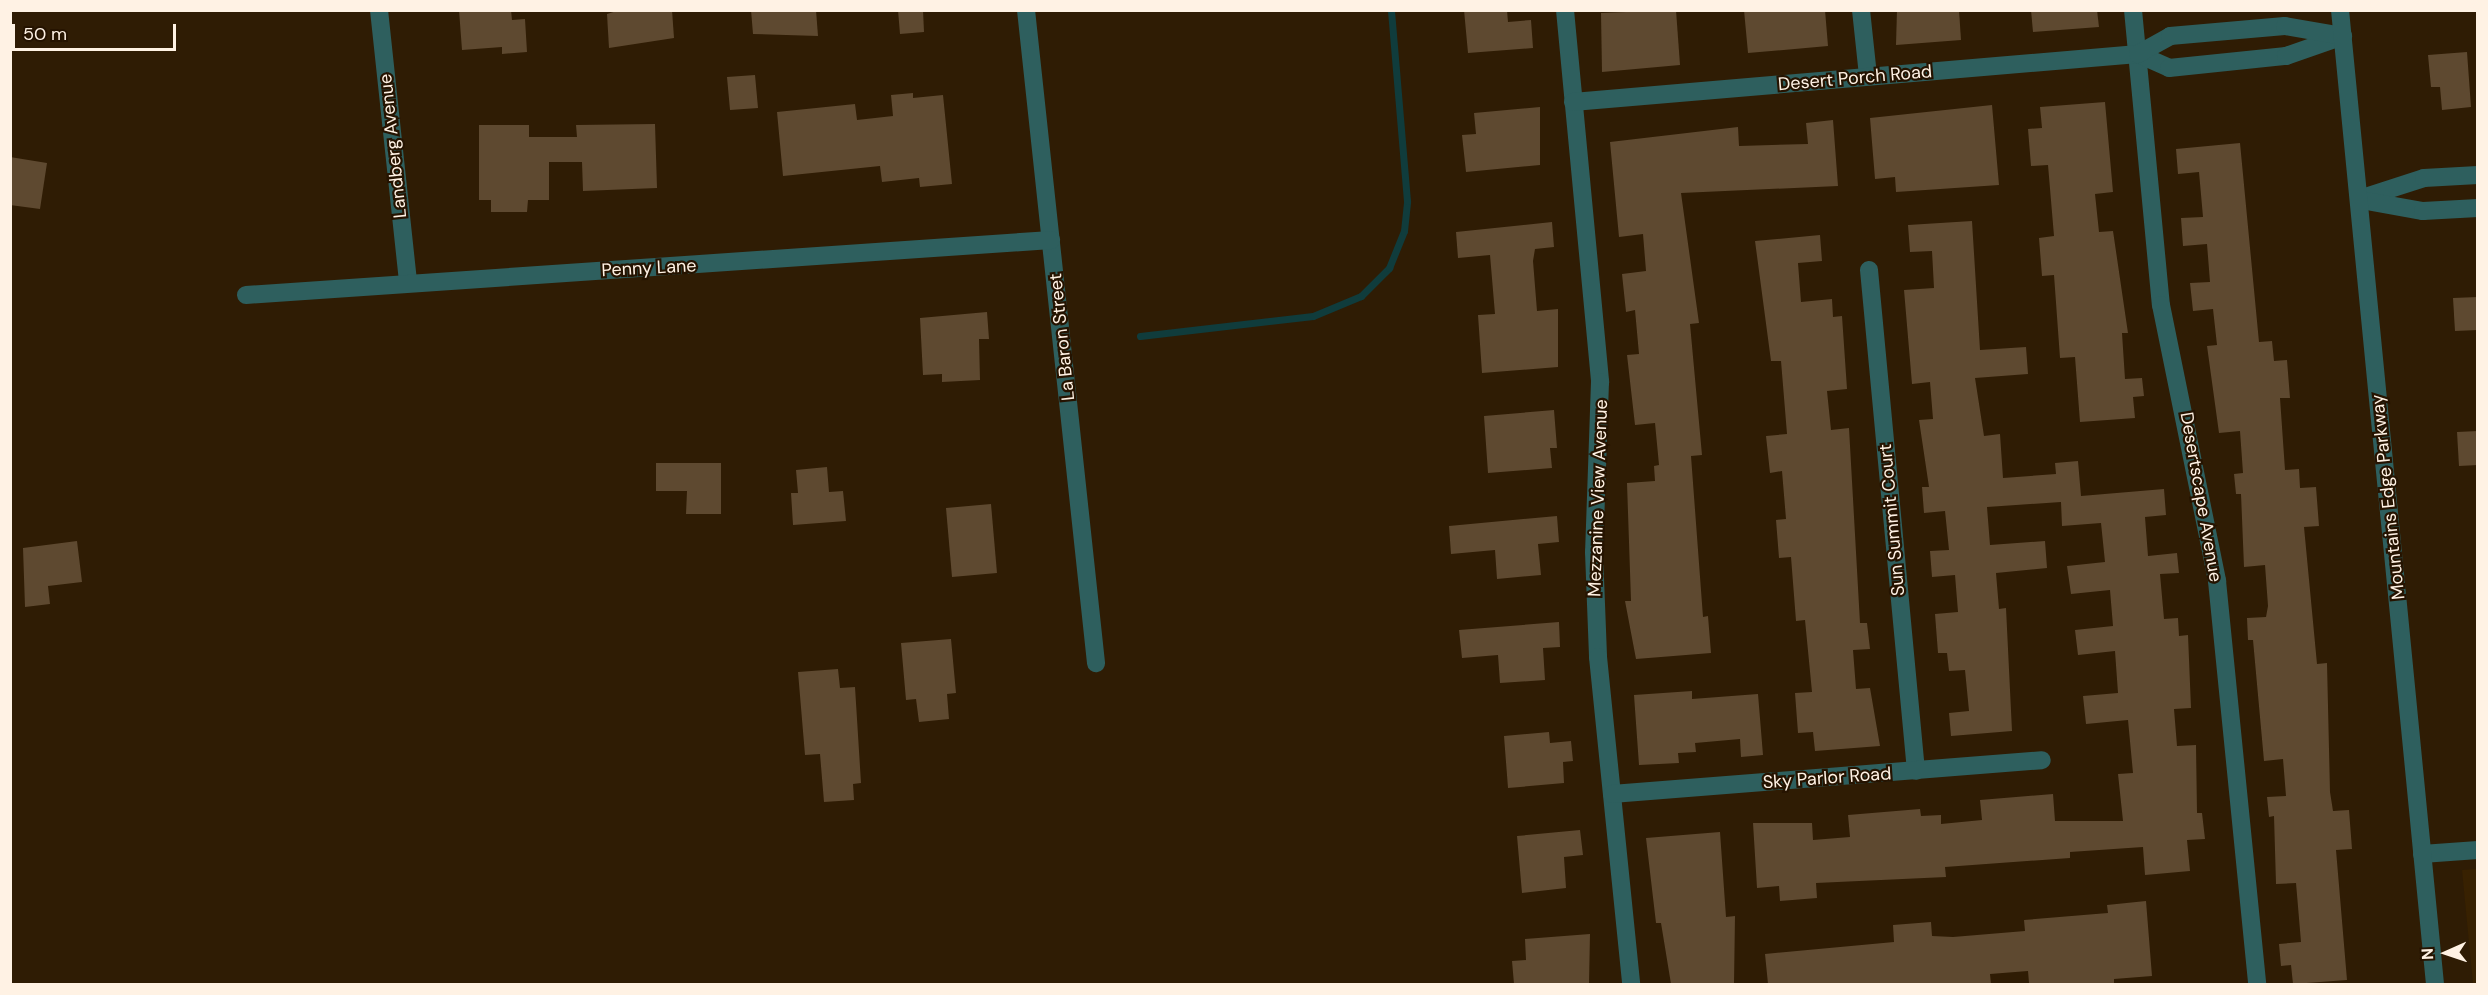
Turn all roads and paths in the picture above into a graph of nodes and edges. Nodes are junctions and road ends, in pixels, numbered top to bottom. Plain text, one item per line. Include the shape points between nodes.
1 (379, 10) edge
2 (1026, 10) edge
3 (1565, 10) edge
4 (1861, 10) edge
5 (2133, 10) edge
6 (2340, 10) edge
7 (2343, 36) junction
8 (2138, 54) junction
9 (1868, 76) junction
10 (1573, 102) junction
11 (2478, 175) edge
12 (2359, 199) junction
13 (2478, 208) edge
14 (1051, 240) junction
15 (1869, 270) dead end
16 (408, 282) junction
17 (246, 295) dead end
18 (1096, 663) dead end
19 (2042, 760) dead end
20 (1916, 771) junction
21 (1612, 795) junction
22 (2478, 850) edge
23 (2422, 854) junction
24 (1631, 984) edge
25 (2258, 984) edge
26 (2435, 984) edge

1 - 16 street, Landberg Avenue
2 - 14 street, La Baron Street
3 - 10 street, Mezzanine View Avenue
4 - 9 street
5 - 8 street, Desertscape Avenue
6 - 7 street, Mountains Edge Parkway
7 - 8 street, Desert Porch Road via 2285,26 2170,36
7 - 8 street, Desert Porch Road via 2286,56 2169,68
7 - 12 street, Mountains Edge Parkway
8 - 9 street, Desert Porch Road
8 - 25 street, Desertscape Avenue via 2161,305 2217,581
9 - 10 street, Desert Porch Road
10 - 21 street, Mezzanine View Avenue via 1600,382 1594,597
11 - 12 street via 2424,178
12 - 13 street via 2423,211
12 - 23 street, Mountains Edge Parkway
14 - 16 street, Penny Lane
14 - 18 street, La Baron Street
15 - 20 street, Sun Summit Court
16 - 17 street, Penny Lane
19 - 20 street, Sky Parlor Road
20 - 21 street, Sky Parlor Road
21 - 24 street, Mezzanine View Avenue
22 - 23 street
23 - 26 street, Mountains Edge Parkway

